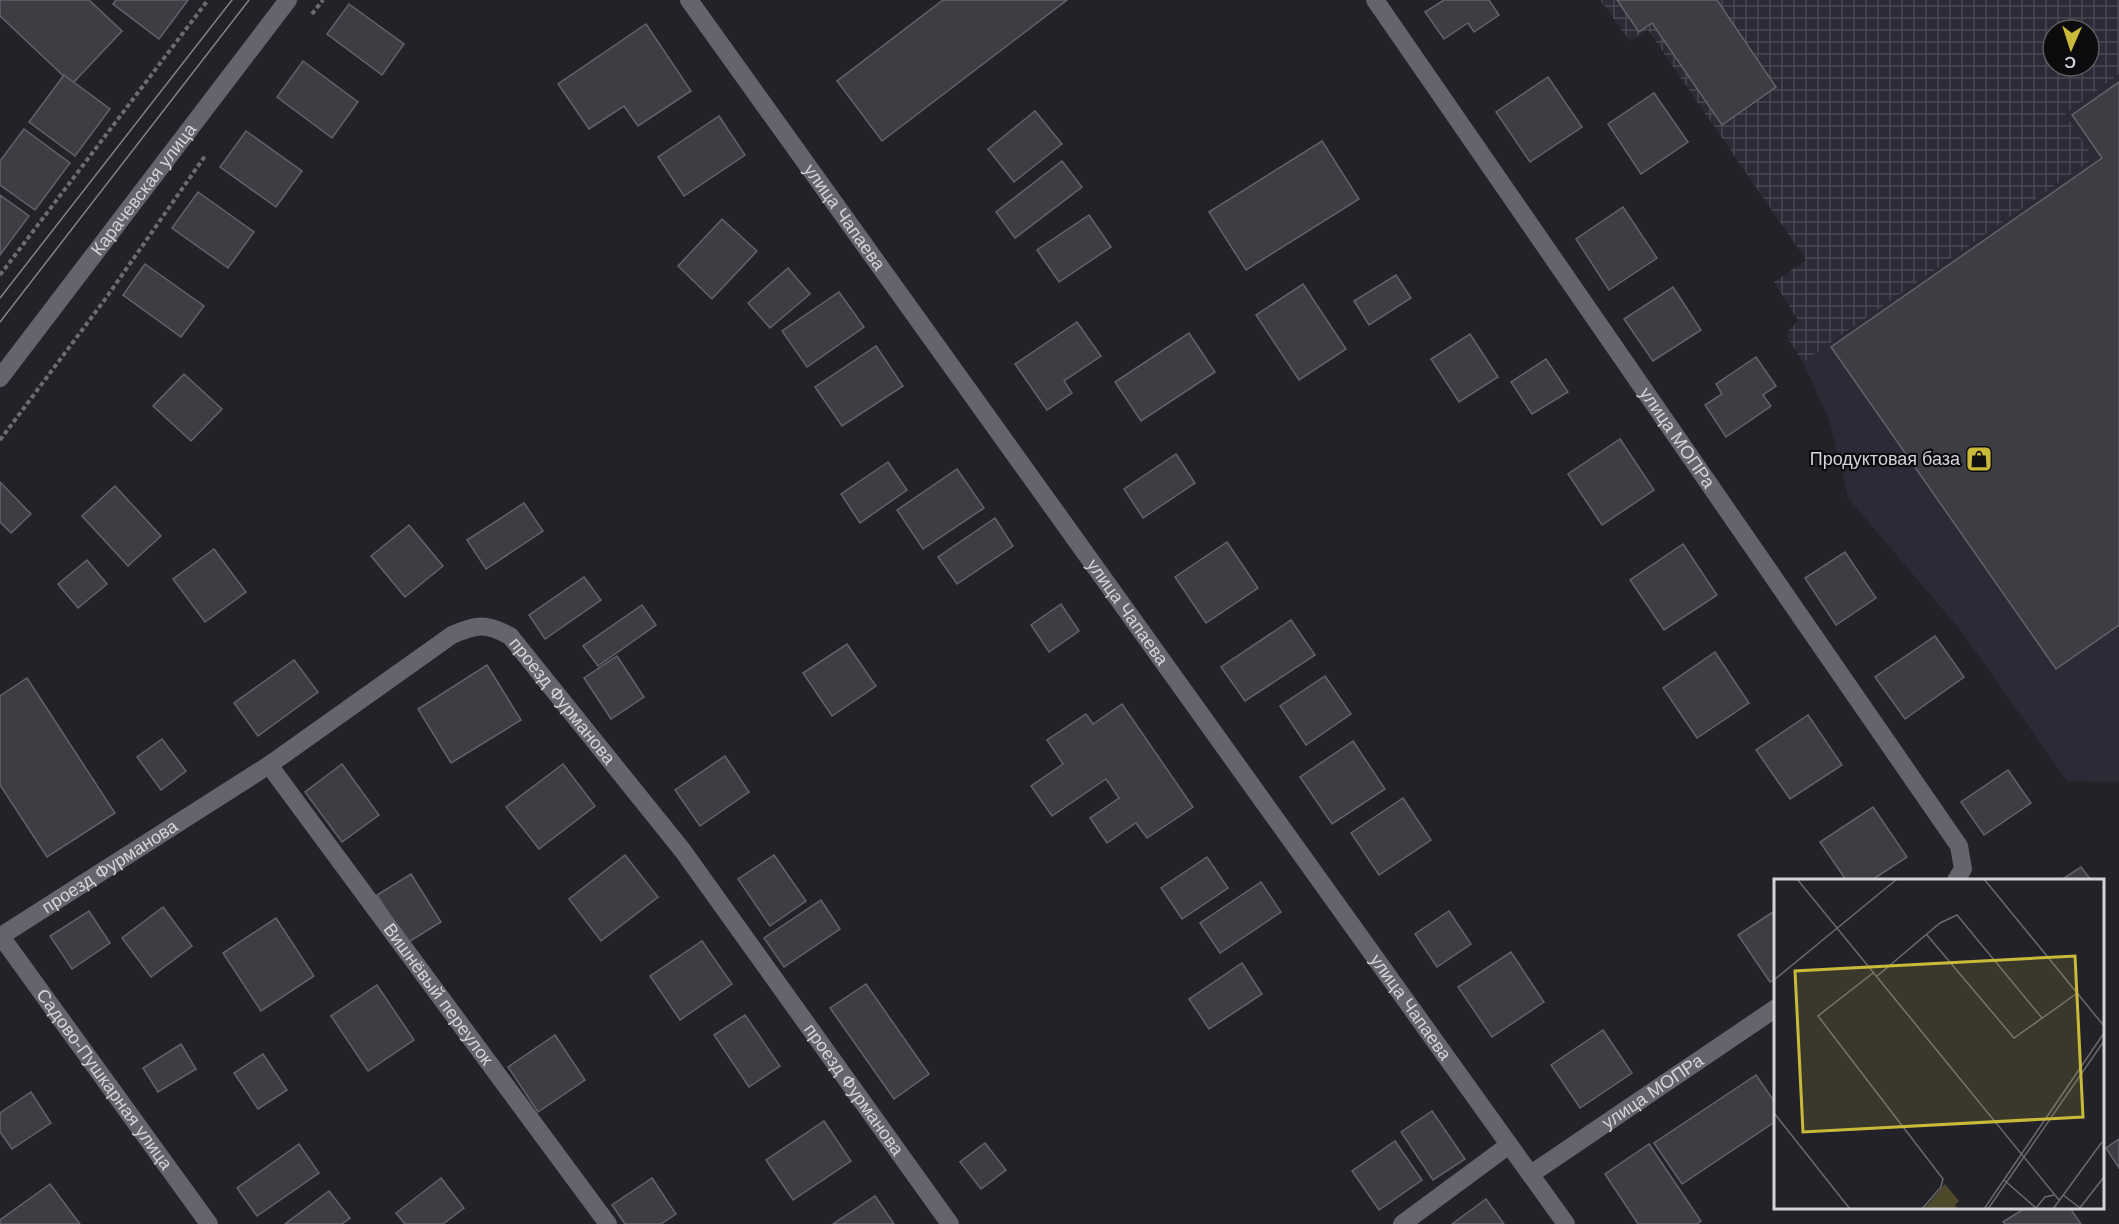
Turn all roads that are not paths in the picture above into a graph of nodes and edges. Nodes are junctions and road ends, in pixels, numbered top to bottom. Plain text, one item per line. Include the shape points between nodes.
1 (288, 0) edge
2 (689, 0) edge
3 (1375, 0) edge
4 (0, 378) edge
5 (269, 765) junction
6 (1957, 879) edge
7 (1, 935) edge
8 (1774, 1009) edge
9 (1509, 1145) junction
10 (1531, 1174) junction
11 (209, 1224) edge
12 (608, 1224) edge
13 (950, 1224) edge
14 (1402, 1224) edge
15 (1566, 1224) edge

1 - 4 street, Карачевская улица
2 - 9 street, улица Чапаева
3 - 6 street, улица МОПРа via 1959,846 1963,869
5 - 7 street, проезд Фурманова
5 - 12 street, Вишнёвый переулок
5 - 13 street, проезд Фурманова via 452,635 470,627 492,627 510,636 683,850
7 - 11 street, Садово-Пушкарная улица
8 - 10 street, улица МОПРа
9 - 10 street, улица Чапаева
9 - 14 street
10 - 15 street, улица Чапаева

